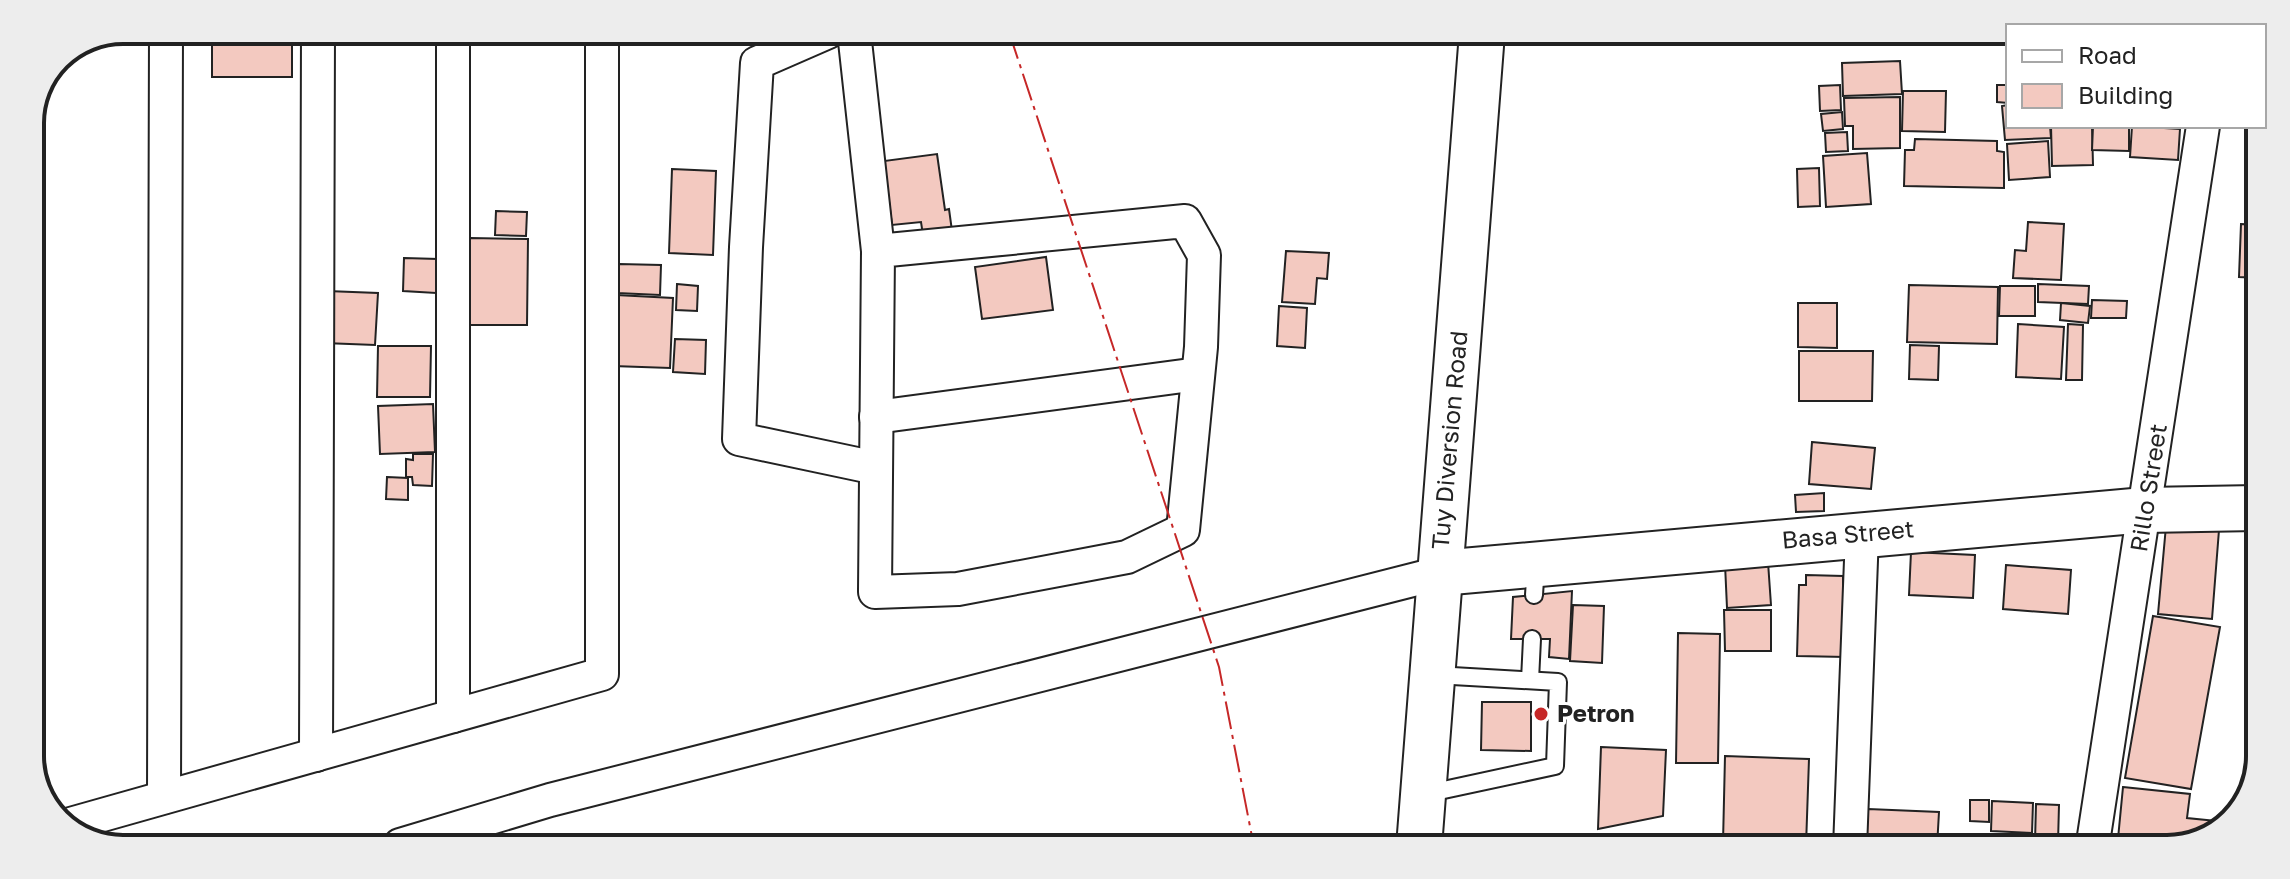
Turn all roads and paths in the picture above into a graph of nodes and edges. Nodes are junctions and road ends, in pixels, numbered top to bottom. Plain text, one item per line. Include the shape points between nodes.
1 (166, 44) edge
2 (318, 44) edge
3 (453, 44) edge
4 (602, 44) edge
5 (801, 44) edge
6 (855, 44) edge
7 (1481, 44) edge
8 (2203, 128) edge
9 (878, 251) junction
10 (1198, 374) junction
11 (876, 417) junction
12 (876, 468) junction
13 (2246, 508) edge
14 (2145, 510) junction
15 (1862, 534) junction
16 (1440, 573) junction
17 (1532, 639) dead end
18 (1432, 675) junction
19 (1530, 680) junction
20 (453, 716) junction
21 (316, 755) junction
22 (1423, 794) junction
23 (164, 797) junction
24 (79, 821) edge
25 (433, 835) edge
26 (1420, 835) edge
27 (1850, 835) edge
28 (2094, 835) edge

1 - 23 street
2 - 21 street
3 - 20 street
4 - 20 street via 602,674
5 - 12 street via 757,63 739,439
6 - 9 street
7 - 16 street, Tuy Diversion Road
8 - 14 street, Rillo Street
9 - 10 street via 1185,221 1204,255
9 - 11 street
10 - 11 street
10 - 12 street via 1183,530 1127,557 958,589 875,592
11 - 12 street
13 - 14 street, Basa Street
14 - 15 street, Basa Street
14 - 28 street, Rillo Street
15 - 16 street, Basa Street via 1535,579
15 - 27 street
16 - 18 street, Tuy Diversion Road
16 - 25 street via 550,800
17 - 19 lane
18 - 19 lane
18 - 22 street, Tuy Diversion Road
19 - 22 lane via 1558,682 1555,766
20 - 21 street
21 - 23 street
22 - 26 street, Tuy Diversion Road
23 - 24 street

